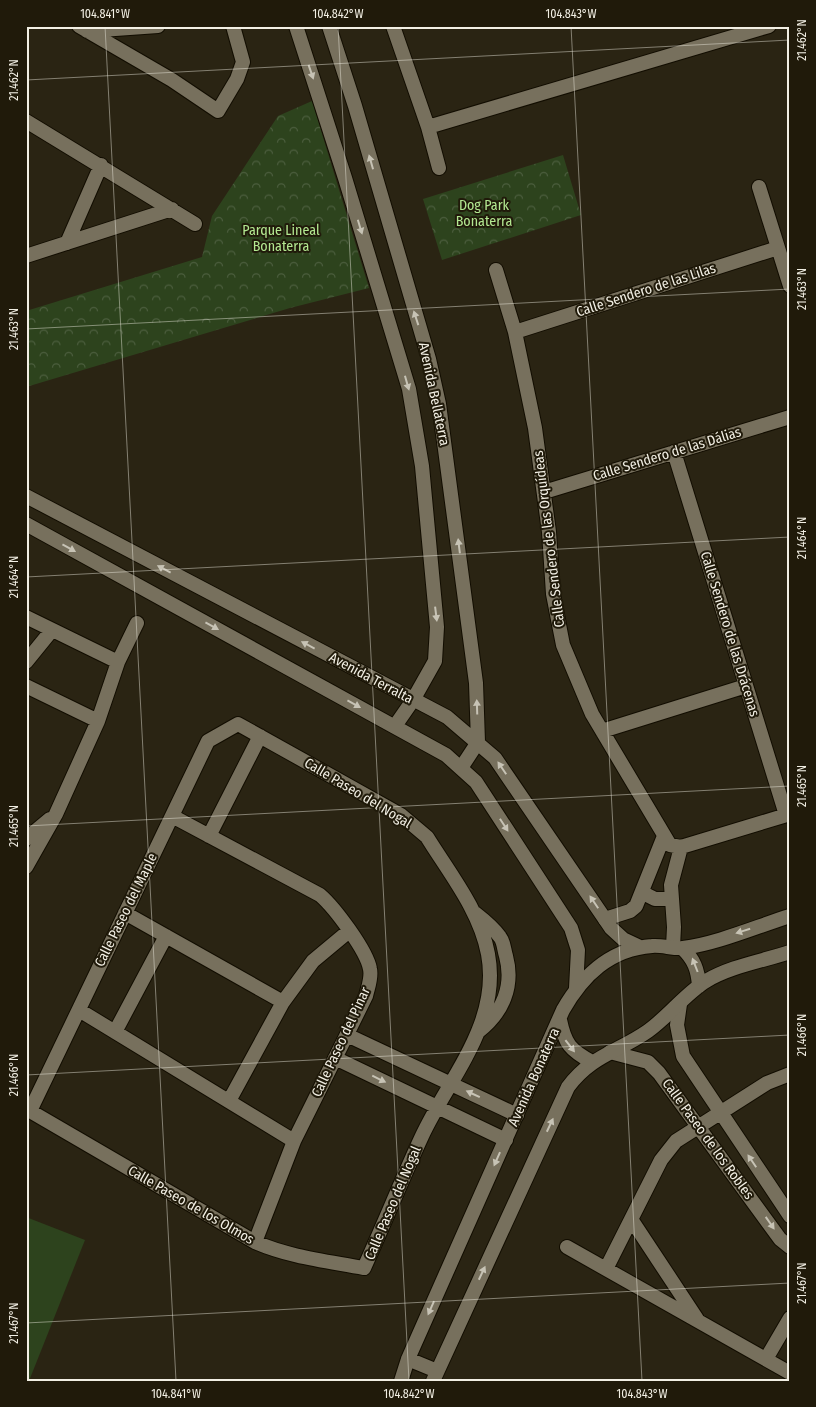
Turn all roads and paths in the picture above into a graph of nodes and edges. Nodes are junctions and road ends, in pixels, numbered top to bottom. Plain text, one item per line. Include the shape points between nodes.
1 (158, 26) edge
2 (233, 26) edge
3 (296, 26) edge
4 (329, 26) edge
5 (393, 26) edge
6 (769, 26) edge
7 (83, 28) edge
8 (737, 30) edge
9 (26, 121) edge
10 (428, 127) junction
11 (101, 166) junction
12 (440, 168) dead end
13 (759, 187) dead end
14 (172, 210) junction
15 (195, 224) dead end
16 (67, 243) junction
17 (778, 248) junction
18 (26, 256) edge
19 (496, 270) dead end
20 (790, 286) edge
21 (515, 332) junction
22 (790, 417) edge
23 (674, 452) junction
24 (544, 492) junction
25 (26, 496) edge
26 (26, 524) edge
27 (26, 617) edge
28 (137, 623) dead end
29 (52, 630) junction
30 (26, 662) edge
31 (118, 662) junction
32 (26, 686) edge
33 (746, 686) junction
34 (413, 700) junction
35 (98, 721) junction
36 (238, 724) joint
37 (395, 726) junction
38 (602, 731) junction
39 (260, 736) junction
40 (478, 742) junction
41 (461, 768) junction
42 (56, 814) junction
43 (788, 815) edge
44 (172, 816) junction
45 (209, 836) junction
46 (26, 839) edge
47 (672, 843) junction
48 (26, 867) edge
49 (643, 893) junction
50 (672, 899) junction
51 (473, 911) junction
52 (125, 913) junction
53 (790, 916) edge
54 (605, 919) junction
55 (349, 931) junction
56 (166, 936) junction
57 (640, 947) junction
58 (677, 948) junction
59 (790, 952) edge
60 (699, 986) junction
61 (576, 988) junction
62 (282, 1002) junction
63 (680, 1004) junction
64 (78, 1010) junction
65 (560, 1020) junction
66 (115, 1032) junction
67 (478, 1032) junction
68 (347, 1035) junction
69 (610, 1052) junction
70 (336, 1058) junction
71 (592, 1062) junction
72 (790, 1074) edge
73 (450, 1084) junction
74 (229, 1101) junction
75 (438, 1107) junction
76 (30, 1111) joint
77 (720, 1112) junction
78 (517, 1115) junction
79 (698, 1126) junction
80 (506, 1140) junction
81 (294, 1141) junction
82 (790, 1216) edge
83 (631, 1219) junction
84 (255, 1242) junction
85 (567, 1247) dead end
86 (790, 1247) edge
87 (364, 1268) joint
88 (606, 1269) junction
89 (790, 1318) edge
90 (698, 1321) junction
91 (408, 1359) junction
92 (766, 1359) junction
93 (790, 1373) edge
94 (435, 1376) edge
95 (401, 1381) edge

1 - 7 street
2 - 7 street via 244,62 218,111
3 -> 34 street, Avenida Bellaterra via 409,389 437,626 435,661
40 -> 4 street, Avenida Bellaterra via 476,683 440,404 356,106
5 - 10 street
6 - 8 street
8 - 10 street
9 - 11 street
10 - 12 street
11 - 14 street
11 - 16 street
13 - 17 street
14 - 15 street
14 - 16 street
16 - 18 street
17 - 20 street
17 - 21 street, Calle Sendero de las Lilas
19 - 21 street, Calle Sendero de las Orquídeas
21 - 24 street, Calle Sendero de las Orquídeas via 536,428
22 - 23 street, Calle Sendero de las Dálias
23 - 24 street, Calle Sendero de las Dálias
23 - 33 street, Calle Sendero de las Drácenas
24 - 38 street, Calle Sendero de las Orquídeas via 554,594 563,645
34 -> 25 street, Avenida Terralta
26 -> 37 street
27 - 29 street
28 - 31 street
29 - 30 street
29 - 31 street
31 - 35 street
32 - 35 street
33 - 38 street
33 - 43 street, Calle Sendero de las Drácenas
34 - 37 street, Avenida Bellaterra
34 - 40 street, Avenida Terralta via 447,717
35 - 42 street
36 - 39 street, Calle Paseo del Nogal
36 - 44 street, Calle Paseo del Maple via 208,741
37 - 41 street via 446,755
38 - 47 street, Calle Sendero de las Orquídeas
39 - 45 street
39 - 51 street, Calle Paseo del Nogal via 419,829
40 - 41 street
54 -> 40 street, Avenida Terralta via 495,758
41 -> 61 street via 476,782 571,928 578,950
42 - 46 street
42 - 48 street
43 - 47 street
44 - 45 street, Calle Paseo del Pinar
44 - 52 street, Calle Paseo del Maple
45 - 55 street, Calle Paseo del Pinar via 320,896 333,906
47 - 49 street
47 - 50 street
49 - 50 street via 655,899
49 - 54 street via 630,911
50 - 58 street
51 - 67 street, Calle Paseo del Nogal via 483,936 490,978 490,994
51 - 67 street, Calle Paseo del Nogal via 502,940 508,963 508,987 502,1006
52 - 56 street
52 - 64 street, Calle Paseo del Maple
53 -> 58 street, Avenida Bonaterra
54 - 57 street, Avenida Terralta via 623,939
55 - 62 street via 313,961
55 - 68 street, Calle Paseo del Pinar via 370,969 366,996
56 - 62 street
56 - 66 street
57 - 58 street, Avenida Bonaterra
57 - 61 street, Avenida Bonaterra via 608,958
60 -> 58 street via 691,956
59 - 60 street via 719,974
60 - 63 street
61 - 65 street, Avenida Bonaterra
62 - 74 street
63 - 69 street via 648,1031
63 - 77 street, Calle Paseo de los Robles via 677,1025 683,1056
64 - 66 street
64 - 76 street, Calle Paseo del Maple
65 -> 71 street via 564,1039 576,1053
65 - 78 street, Avenida Bonaterra
66 - 74 street
67 - 73 street, Calle Paseo del Nogal
68 - 70 street, Calle Paseo del Pinar
68 - 73 street
69 - 71 street
69 - 79 street, Calle Paseo de los Robles via 648,1062
70 -> 75 street
70 - 81 street, Calle Paseo del Pinar
94 -> 71 street via 568,1087
72 - 77 street via 767,1083
73 - 75 street, Calle Paseo del Nogal
78 -> 73 street
74 - 81 street
75 - 80 street
75 - 87 street, Calle Paseo del Nogal
76 - 84 street, Calle Paseo de los Olmos
77 - 79 street
82 -> 77 street, Calle Paseo de los Robles
78 - 80 street, Avenida Bonaterra
79 - 83 street via 676,1141 661,1160
79 -> 86 street, Calle Paseo de los Robles via 780,1239
80 -> 91 street, Avenida Bonaterra
81 - 84 street, Calle Paseo del Pinar
83 - 88 street
83 - 90 street
84 - 87 street, Calle Paseo de los Olmos via 298,1256
85 - 88 street
88 - 90 street
89 - 92 street
90 - 92 street
91 - 94 street
91 - 95 street, Avenida Bonaterra
92 - 93 street

